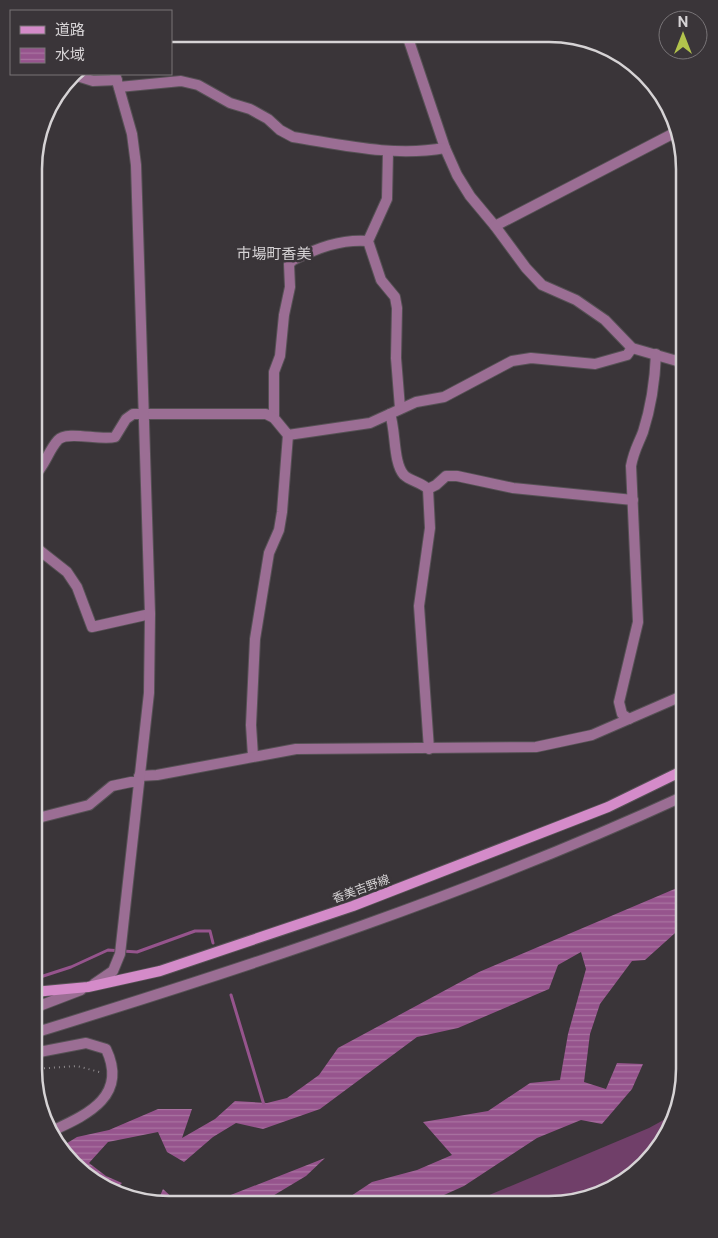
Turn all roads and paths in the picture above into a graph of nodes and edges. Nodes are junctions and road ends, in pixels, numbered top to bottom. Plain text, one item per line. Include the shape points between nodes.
1 (409, 42) edge
2 (82, 78) edge
3 (117, 80) edge
4 (671, 135) edge
5 (444, 148) junction
6 (388, 152) junction
7 (496, 226) junction
8 (368, 241) junction
9 (632, 348) junction
10 (656, 354) junction
11 (676, 360) edge
12 (400, 408) junction
13 (143, 413) junction
14 (390, 414) junction
15 (274, 418) junction
16 (288, 435) junction
17 (42, 469) edge
18 (428, 488) junction
19 (633, 500) junction
20 (42, 552) edge
21 (150, 614) junction
22 (675, 699) edge
23 (629, 719) junction
24 (429, 749) junction
25 (253, 756) junction
26 (675, 774) edge
27 (139, 779) junction
28 (675, 800) edge
29 (42, 817) edge
30 (88, 987) junction
31 (42, 991) edge
32 (42, 1005) edge
33 (42, 1032) edge
34 (42, 1051) edge
35 (42, 1068) edge
36 (112, 1075) junction
37 (58, 1128) edge

1 - 5 street
2 - 3 street via 93,81
3 - 6 street via 181,81 198,85 230,103 250,109 293,137
3 - 13 street via 132,134 136,165
4 - 7 street
5 - 6 street
5 - 7 street via 470,196
6 - 8 street via 387,198
7 - 9 street via 542,285 576,300 605,320
8 - 12 street via 382,280 396,302
8 - 15 street via 350,240 326,245 289,264 290,287 280,356 274,372
9 - 10 street
9 - 12 street via 627,355 595,364 531,358 512,361 444,397
10 - 11 street
10 - 19 street via 652,396 631,466
12 - 14 street
13 - 15 street via 266,414
13 - 17 street via 126,419 115,437 106,440 65,436 58,440
13 - 21 street
14 - 16 street via 370,423
14 - 18 street via 399,467 406,476
15 - 16 street
16 - 25 street via 282,512 279,530 269,553 255,638 251,725
18 - 19 street via 446,476 457,476 513,488
18 - 24 street via 430,528 419,606
19 - 23 street via 638,622 619,702 622,714
20 - 21 street via 67,572 77,587 92,626
21 - 27 street via 149,693
22 - 23 street
23 - 24 street via 592,735 536,747
24 - 25 street via 296,749
25 - 27 street
26 - 30 main road, 香美吉野線 via 608,807 353,906 160,971
27 - 29 street via 112,786 89,805
27 - 30 street via 120,951 109,976
28 - 33 street via 403,913 220,976
30 - 31 main road, 香美吉野線
30 - 32 street
34 - 36 street via 86,1042 98,1045 106,1049
35 - 36 path via 77,1066
36 - 37 street via 107,1093 98,1106 87,1115

